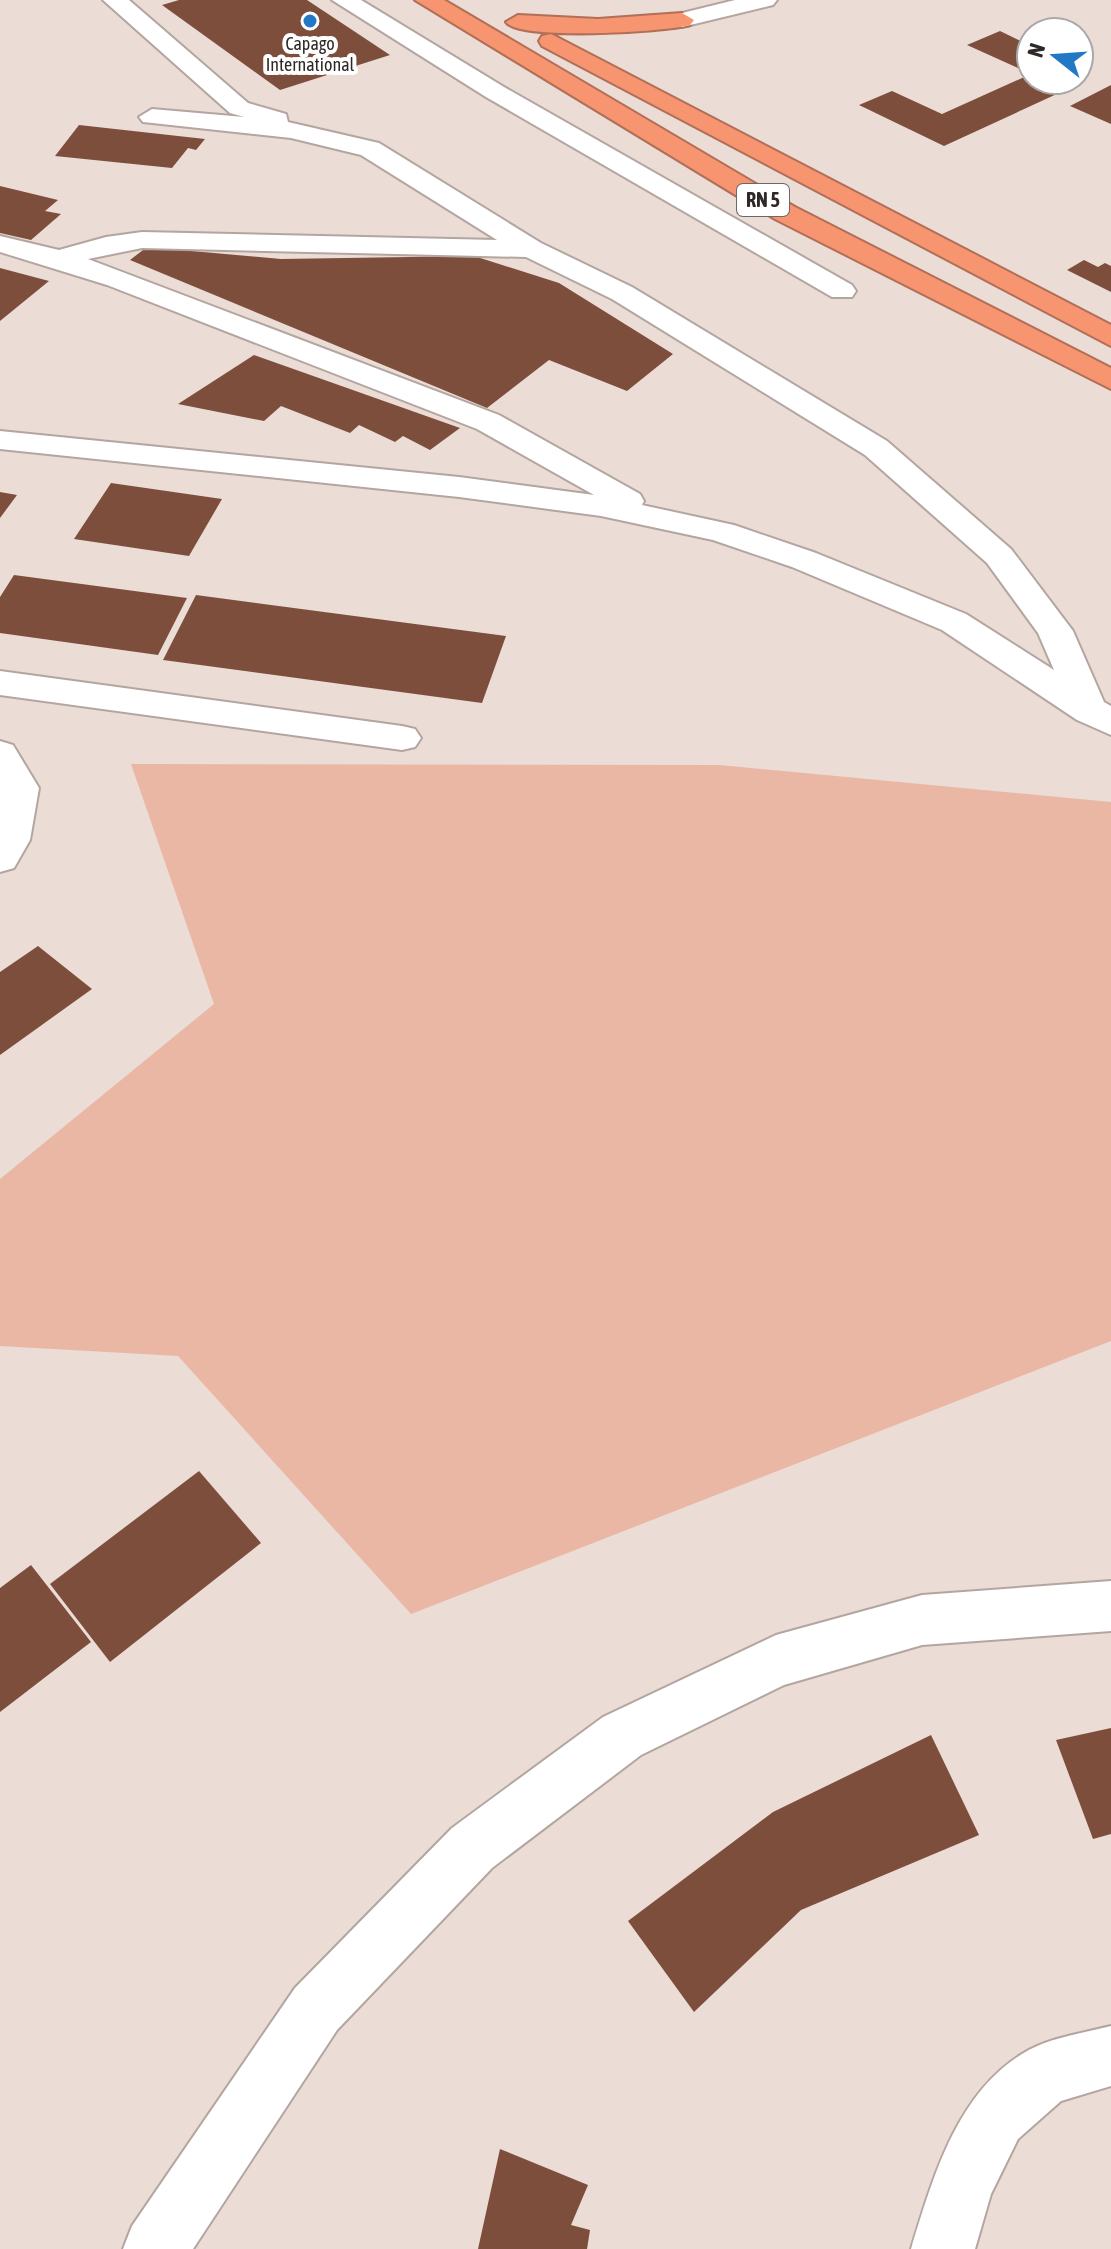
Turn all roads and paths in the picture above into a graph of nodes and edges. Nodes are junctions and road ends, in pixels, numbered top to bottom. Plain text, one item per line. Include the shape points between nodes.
1 (115, 0) edge
2 (344, 0) edge
3 (765, 0) edge
4 (428, 1) edge
5 (373, 19) junction
6 (682, 20) junction
7 (588, 64) junction
8 (152, 117) dead end
9 (348, 141) junction
10 (0, 244) edge
11 (531, 249) junction
12 (60, 259) junction
13 (842, 291) dead end
14 (1111, 337) edge
15 (1111, 380) edge
16 (0, 440) edge
17 (651, 514) junction
18 (0, 683) edge
19 (1101, 717) edge
20 (402, 738) dead end
21 (0, 754) edge
22 (0, 858) edge
23 (1111, 1606) edge
24 (1111, 2056) edge
25 (155, 2249) edge
26 (943, 2249) edge

1 - 9 street via 239,108
2 - 5 street
3 - 6 street
4 - 5 street
4 - 15 highway, RN 5 via 785,213
5 - 13 street
6 - 7 highway via 618,41
6 - 7 highway, RN 5 via 598,26 507,14
7 - 14 highway, RN 5
8 - 9 street
9 - 11 street via 370,149
10 - 12 street
11 - 12 street via 142,240
11 - 19 street via 622,293 876,448 999,556 1055,631
12 - 17 street via 488,422
16 - 17 street via 459,487
17 - 19 street via 804,560 954,622
18 - 20 street
21 - 22 street via 20,788 11,840
23 - 25 street via 922,1620 776,1661 622,1736 472,1848 316,2009
24 - 26 street via 1044,2075 996,2117 962,2186

